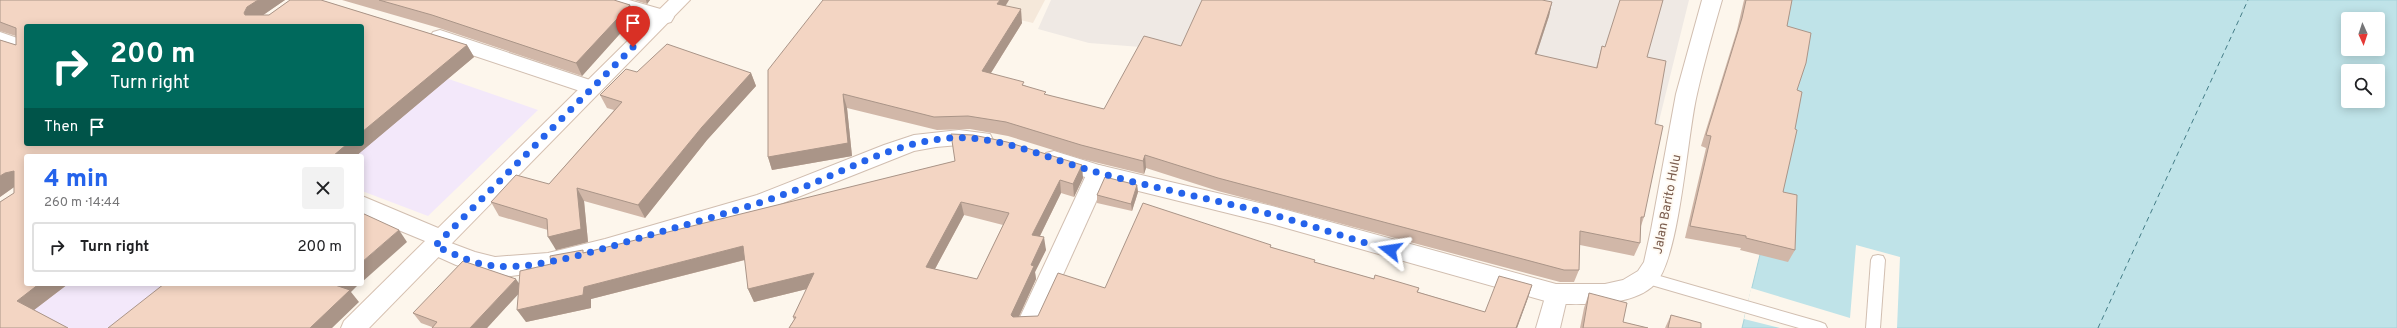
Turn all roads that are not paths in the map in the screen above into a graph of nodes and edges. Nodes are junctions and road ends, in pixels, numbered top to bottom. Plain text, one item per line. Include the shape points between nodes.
1 (606, 0) edge
2 (680, 0) edge
3 (1712, 0) edge
4 (664, 17) junction
5 (425, 32) edge
6 (0, 39) edge
7 (24, 48) edge
8 (592, 88) junction
9 (1002, 144) edge
10 (225, 146) edge
11 (1034, 153) edge
12 (243, 154) edge
13 (1098, 173) junction
14 (364, 206) edge
15 (438, 242) junction
16 (1878, 260) dead end
17 (1646, 278) junction
18 (1556, 294) junction
19 (353, 328) edge
20 (1027, 328) edge
21 (1548, 328) edge
22 (1820, 328) edge
23 (1873, 328) edge

1 - 4 street
2 - 4 street
3 - 17 street, Jalan Barito Hulu via 1686,94 1655,264
4 - 8 street
5 - 8 street
6 - 7 street
8 - 15 street
9 - 15 street via 950,138 919,143 880,155 806,186 733,211 584,254 512,267 477,263
10 - 12 street
11 - 13 street, Jalan Barito Hulu
13 - 18 street, Jalan Barito Hulu via 1272,215
13 - 20 street
14 - 15 street
15 - 19 street
16 - 23 lane
17 - 18 street, Jalan Barito Hulu via 1630,288 1605,294
17 - 22 lane
18 - 21 street

